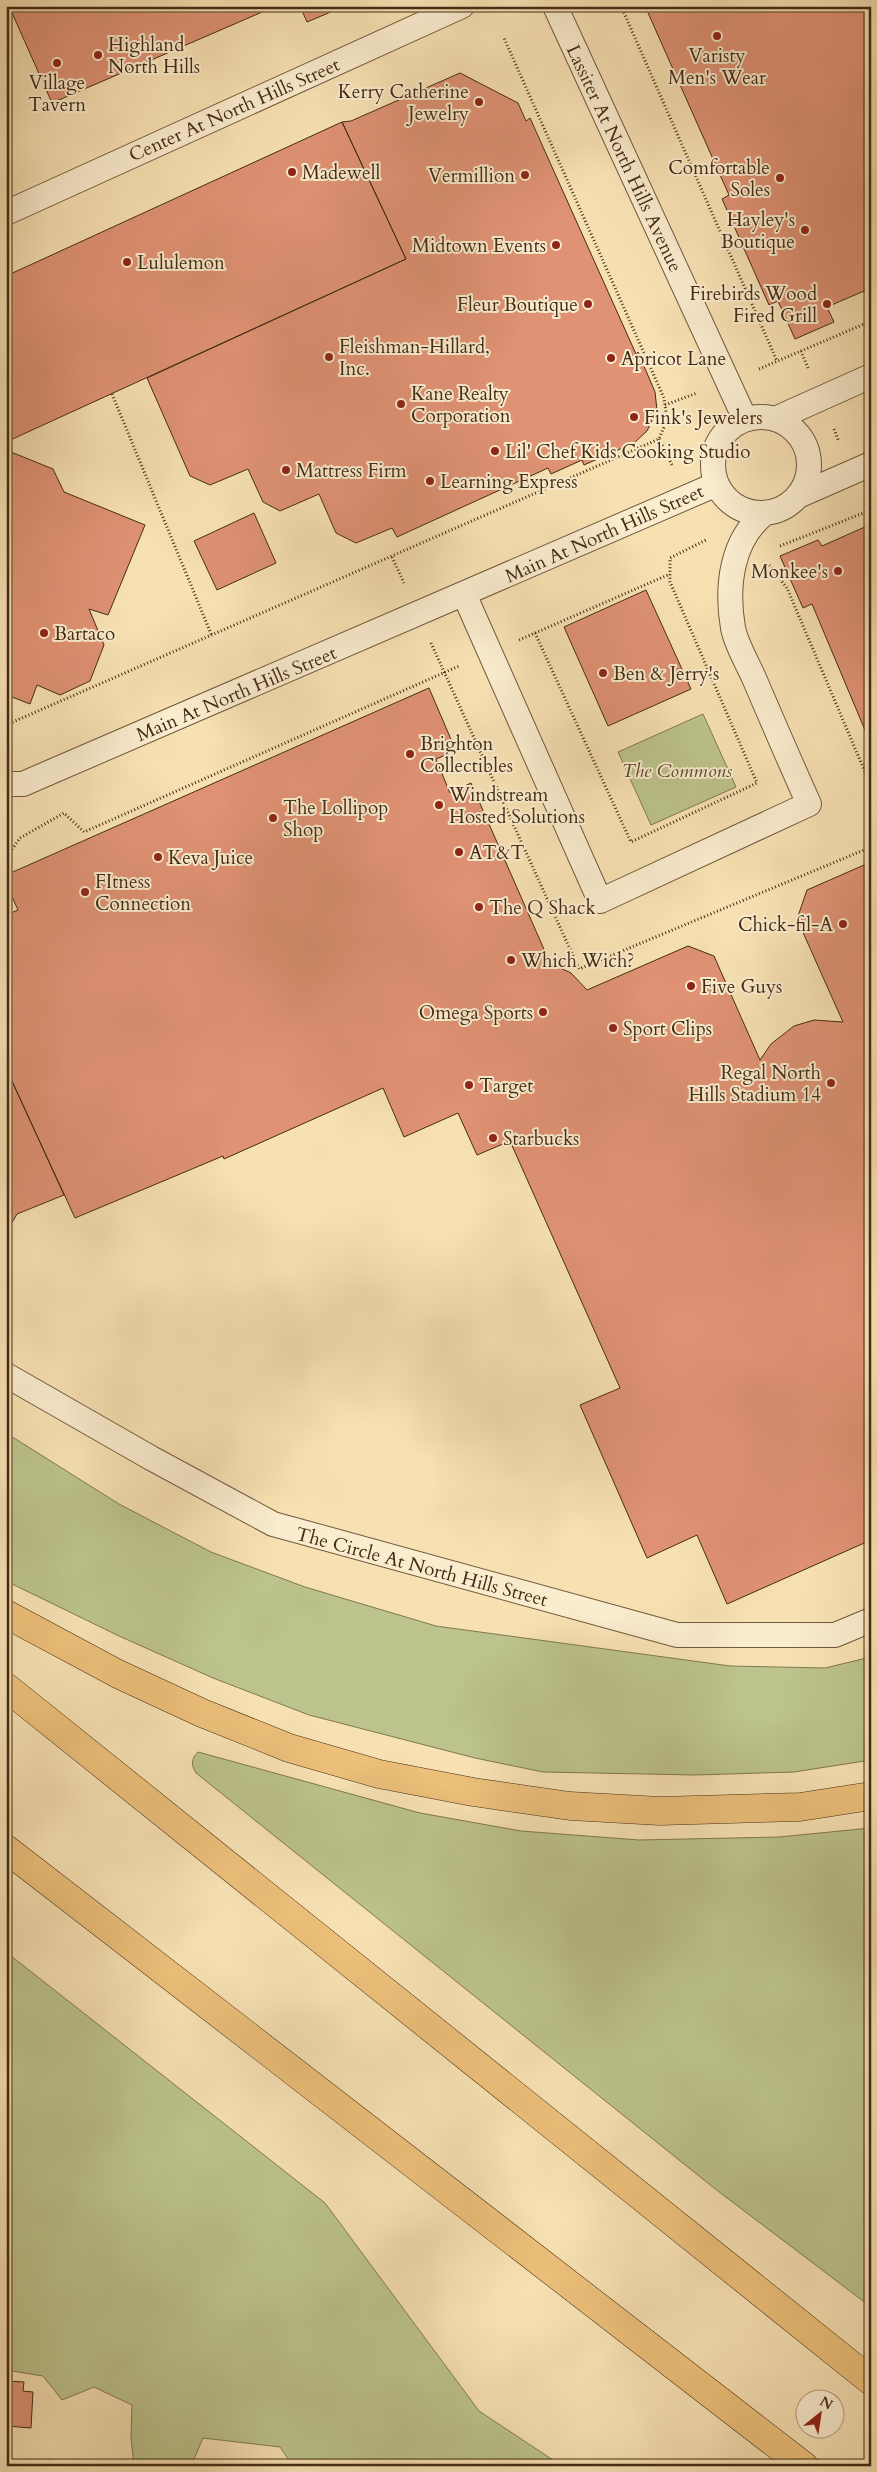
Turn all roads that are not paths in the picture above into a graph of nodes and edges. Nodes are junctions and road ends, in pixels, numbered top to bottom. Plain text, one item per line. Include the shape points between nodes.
1 (462, 6) edge
2 (555, 6) edge
3 (6, 213) edge
4 (871, 376) edge
5 (746, 419) junction
6 (775, 419) junction
7 (871, 464) edge
8 (717, 484) junction
9 (798, 496) junction
10 (765, 513) junction
11 (464, 594) junction
12 (6, 784) edge
13 (6, 1375) edge
14 (6, 1614) edge
15 (871, 1620) edge
16 (6, 1687) edge
17 (871, 1796) edge
18 (6, 1849) edge
19 (871, 2381) edge
20 (804, 2466) edge

1 - 3 lane, Center At North Hills Street
2 - 5 lane, Lassiter At North Hills Avenue
4 - 6 lane
5 - 6 lane
5 - 8 lane, Main At North Hills Street via 732,427 714,453 713,469
6 - 9 lane via 800,437 807,452 807,474
7 - 9 lane, Main At North Hills Street
8 - 10 lane, Main At North Hills Street via 736,506 750,512
8 - 11 lane, Main At North Hills Street
9 - 10 lane, Main At North Hills Street via 789,505
10 - 11 lane, Main At North Hills Street via 752,523 744,536 733,565 733,629 809,804 600,901
11 - 12 lane, Main At North Hills Street via 23,784
13 - 15 lane, The Circle At North Hills Street via 151,1458 283,1527 677,1635 835,1635
14 - 17 highway via 118,1674 202,1714 290,1748 379,1774 570,1806 651,1810 800,1806
16 - 19 highway
18 - 20 highway

